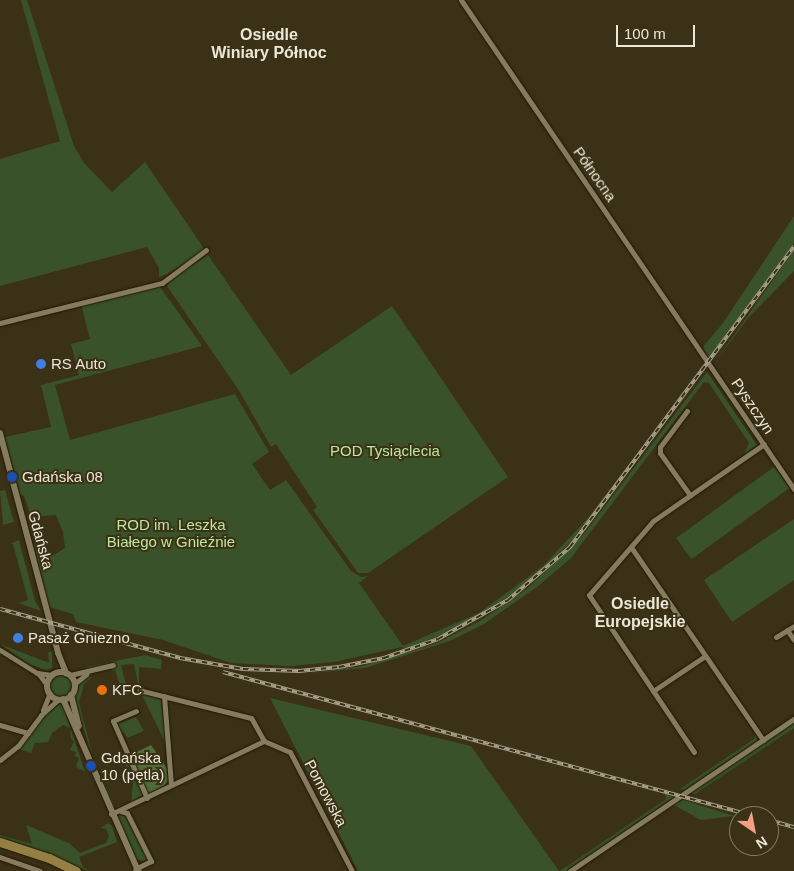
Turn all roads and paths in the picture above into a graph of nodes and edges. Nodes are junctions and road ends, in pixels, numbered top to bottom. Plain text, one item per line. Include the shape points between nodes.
1 (461, 0) edge
2 (206, 250) dead end
3 (0, 323) edge
4 (708, 363) joint
5 (687, 411) dead end
6 (0, 433) edge
7 (764, 444) junction
8 (794, 489) edge
9 (690, 495) junction
10 (631, 547) junction
11 (794, 626) edge
12 (787, 630) junction
13 (776, 636) dead end
14 (794, 640) edge
15 (0, 650) edge
16 (58, 653) junction
17 (705, 656) junction
18 (113, 665) dead end
19 (89, 672) junction
20 (38, 673) junction
21 (54, 674) junction
22 (68, 674) junction
23 (74, 684) junction
24 (47, 685) junction
25 (139, 690) dead end
26 (654, 691) junction
27 (50, 693) junction
28 (71, 695) junction
29 (164, 696) junction
30 (61, 699) junction
31 (136, 711) dead end
32 (41, 715) junction
33 (794, 719) edge
34 (0, 725) edge
35 (28, 733) junction
36 (81, 737) junction
37 (763, 740) junction
38 (264, 742) junction
39 (694, 752) dead end
40 (0, 760) edge
41 (171, 785) junction
42 (147, 798) junction
43 (120, 811) junction
44 (111, 814) junction
45 (0, 842) edge
46 (0, 847) edge
47 (0, 857) edge
48 (137, 870) edge
49 (40, 871) edge
50 (64, 871) edge
51 (76, 871) edge
52 (352, 871) edge
53 (570, 871) edge

1 - 4 street, Północna
2 - 3 street via 162,283
4 - 7 street, Pyszczyn
5 - 9 street via 660,447 660,453
6 - 16 street, Gdańska
7 - 8 street, Pyszczyn
7 - 9 street
9 - 10 street via 652,521
10 - 17 street
10 - 26 street via 590,595
11 - 12 street
12 - 13 street
12 - 14 street
15 - 20 street
16 - 21 street, Gdańska
16 - 22 street, Gdańska
17 - 26 street
17 - 37 street
18 - 19 street
19 - 22 street
19 - 23 street
20 - 21 street
20 - 24 street
21 - 22 street
21 - 24 street
22 - 23 street
23 - 28 street
24 - 27 street
25 - 29 street
26 - 39 street
27 - 30 street
27 - 32 street
28 - 30 street
28 - 36 street
29 - 38 street via 251,718
29 - 41 street
30 - 32 street
30 - 36 street
31 - 42 street via 113,721
32 - 35 street
33 - 37 street
34 - 35 street
35 - 40 street
36 - 44 street
37 - 53 street
38 - 41 street
38 - 52 street, Pomowska via 290,752
41 - 42 street
42 - 43 street
43 - 44 street
43 - 48 street via 127,813 151,861
44 - 48 street
45 - 51 main road via 49,858
46 - 50 main road
47 - 49 street

